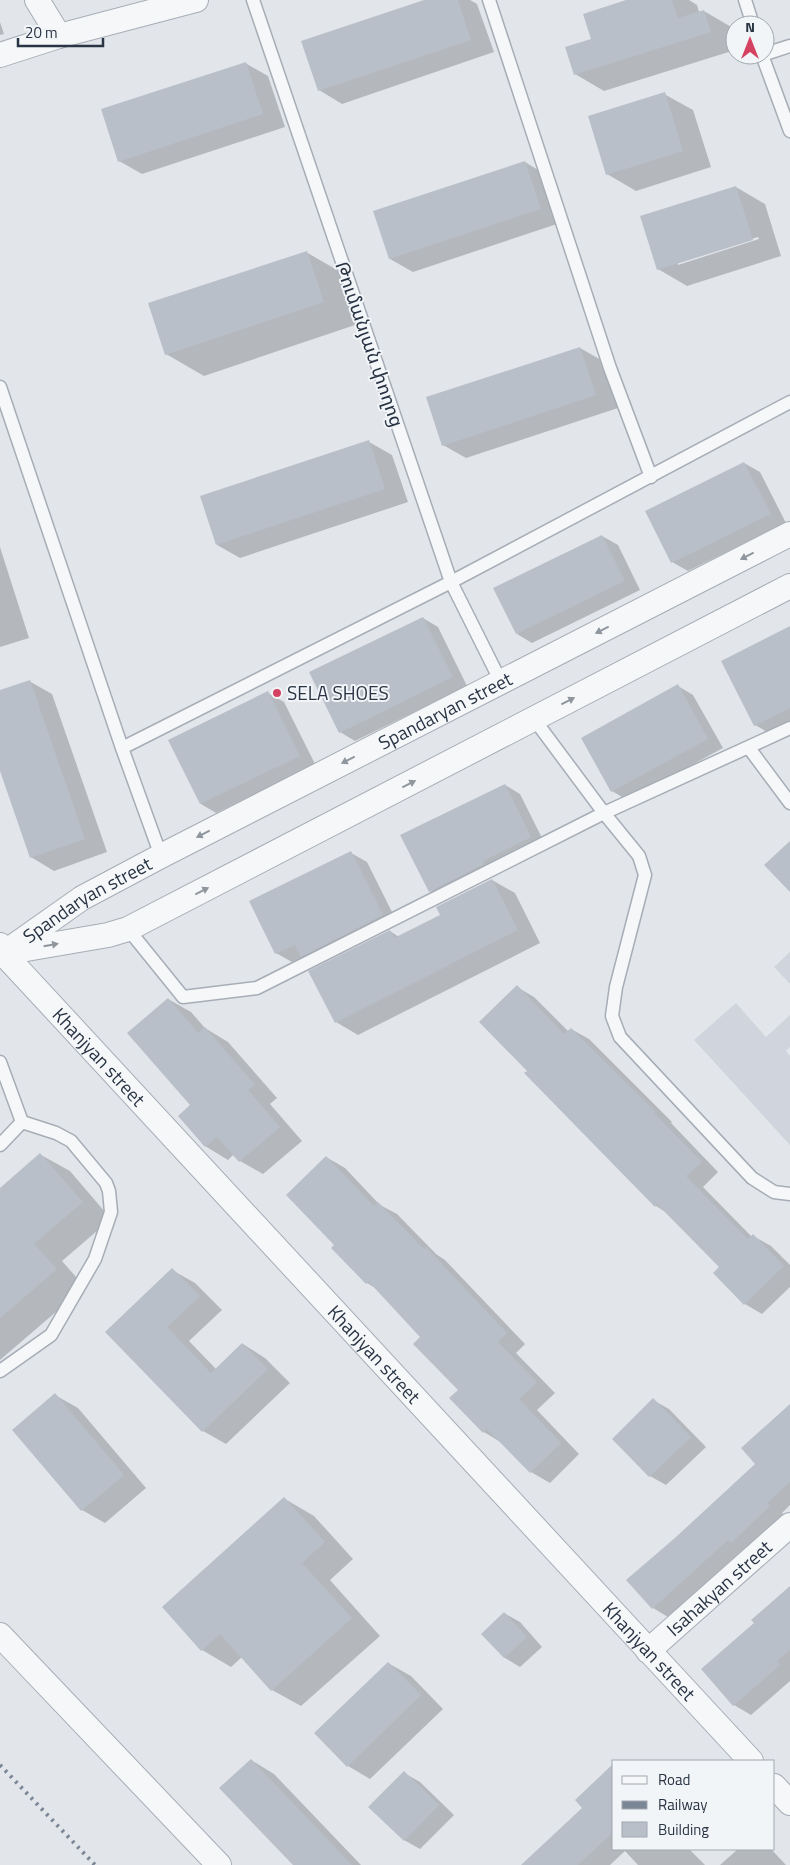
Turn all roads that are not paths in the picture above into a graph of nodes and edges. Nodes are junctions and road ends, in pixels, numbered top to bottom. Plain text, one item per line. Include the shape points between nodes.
1 (37, 0) edge
2 (196, 0) edge
3 (253, 0) edge
4 (489, 0) edge
5 (745, 0) edge
6 (750, 15) edge
7 (59, 36) junction
8 (790, 46) edge
9 (775, 51) edge
10 (0, 55) edge
11 (767, 65) edge
12 (790, 131) edge
13 (0, 387) edge
14 (790, 402) edge
15 (651, 477) junction
16 (790, 534) edge
17 (452, 582) junction
18 (790, 586) edge
19 (501, 682) junction
20 (534, 719) junction
21 (790, 728) edge
22 (122, 748) junction
23 (749, 748) junction
24 (790, 803) edge
25 (604, 813) junction
26 (161, 856) junction
27 (128, 929) junction
28 (1, 951) edge
29 (0, 1062) edge
30 (22, 1122) junction
31 (0, 1145) edge
32 (790, 1194) edge
33 (0, 1371) edge
34 (790, 1524) edge
35 (0, 1635) edge
36 (648, 1651) junction
37 (750, 1760) edge
38 (775, 1787) edge
39 (790, 1803) edge
40 (219, 1865) edge

1 - 7 street
2 - 7 street
3 - 17 lane, Թումանյան փողոց
4 - 15 lane via 610,368
5 - 6 lane
7 - 10 street
8 - 9 lane
11 - 12 lane
13 - 22 lane
14 - 15 lane
15 - 17 lane
16 -> 19 street, Spandaryan street
17 - 19 lane, Թումանյան փողոց
17 - 22 lane
20 -> 18 street, Spandaryan street
19 -> 26 street, Spandaryan street
20 - 25 lane
27 -> 20 street, Spandaryan street
21 - 23 lane
22 - 26 lane
23 - 24 lane
23 - 25 lane
25 - 27 lane via 257,988 183,997
25 - 32 lane via 639,856 645,875 616,987 612,1016 620,1037 752,1178 774,1192
26 - 28 street, Spandaryan street via 82,898
28 -> 27 street, Spandaryan street
28 - 36 street, Khanjyan street
29 - 30 lane
30 - 31 lane
30 - 33 lane via 71,1141 106,1183 111,1212 95,1259 51,1335
34 - 36 street, Isahakyan street
35 - 40 street
36 - 37 street, Khanjyan street
38 - 39 street

